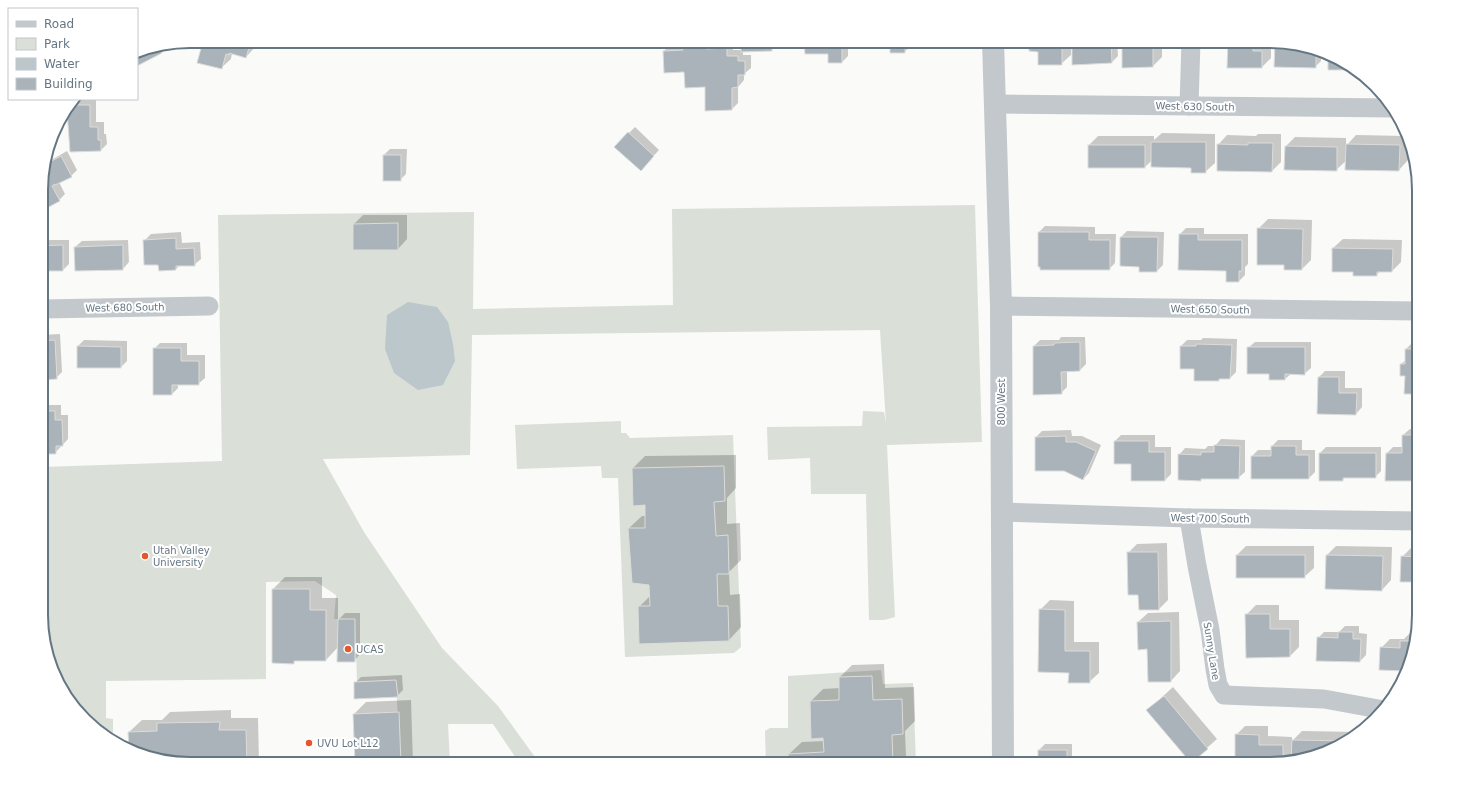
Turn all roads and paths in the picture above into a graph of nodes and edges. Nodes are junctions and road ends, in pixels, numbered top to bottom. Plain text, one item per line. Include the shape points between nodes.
1 (993, 48) edge
2 (1190, 48) edge
3 (996, 104) junction
4 (1189, 106) junction
5 (1386, 108) edge
6 (209, 306) dead end
7 (1001, 306) junction
8 (48, 309) edge
9 (1412, 311) edge
10 (1002, 512) junction
11 (1189, 518) junction
12 (1412, 521) edge
13 (1377, 709) edge
14 (1002, 757) edge

1 - 3 street, 800 West
2 - 4 street
3 - 4 street, West 630 South
3 - 7 street, 800 West
4 - 5 street, West 630 South
6 - 8 street, West 680 South
7 - 9 street, West 650 South
7 - 10 street, 800 West
10 - 11 street, West 700 South
10 - 14 street, 800 West
11 - 12 street, West 700 South
11 - 13 street, Sunny Lane via 1210,630 1214,669 1218,685 1224,695 1324,699

